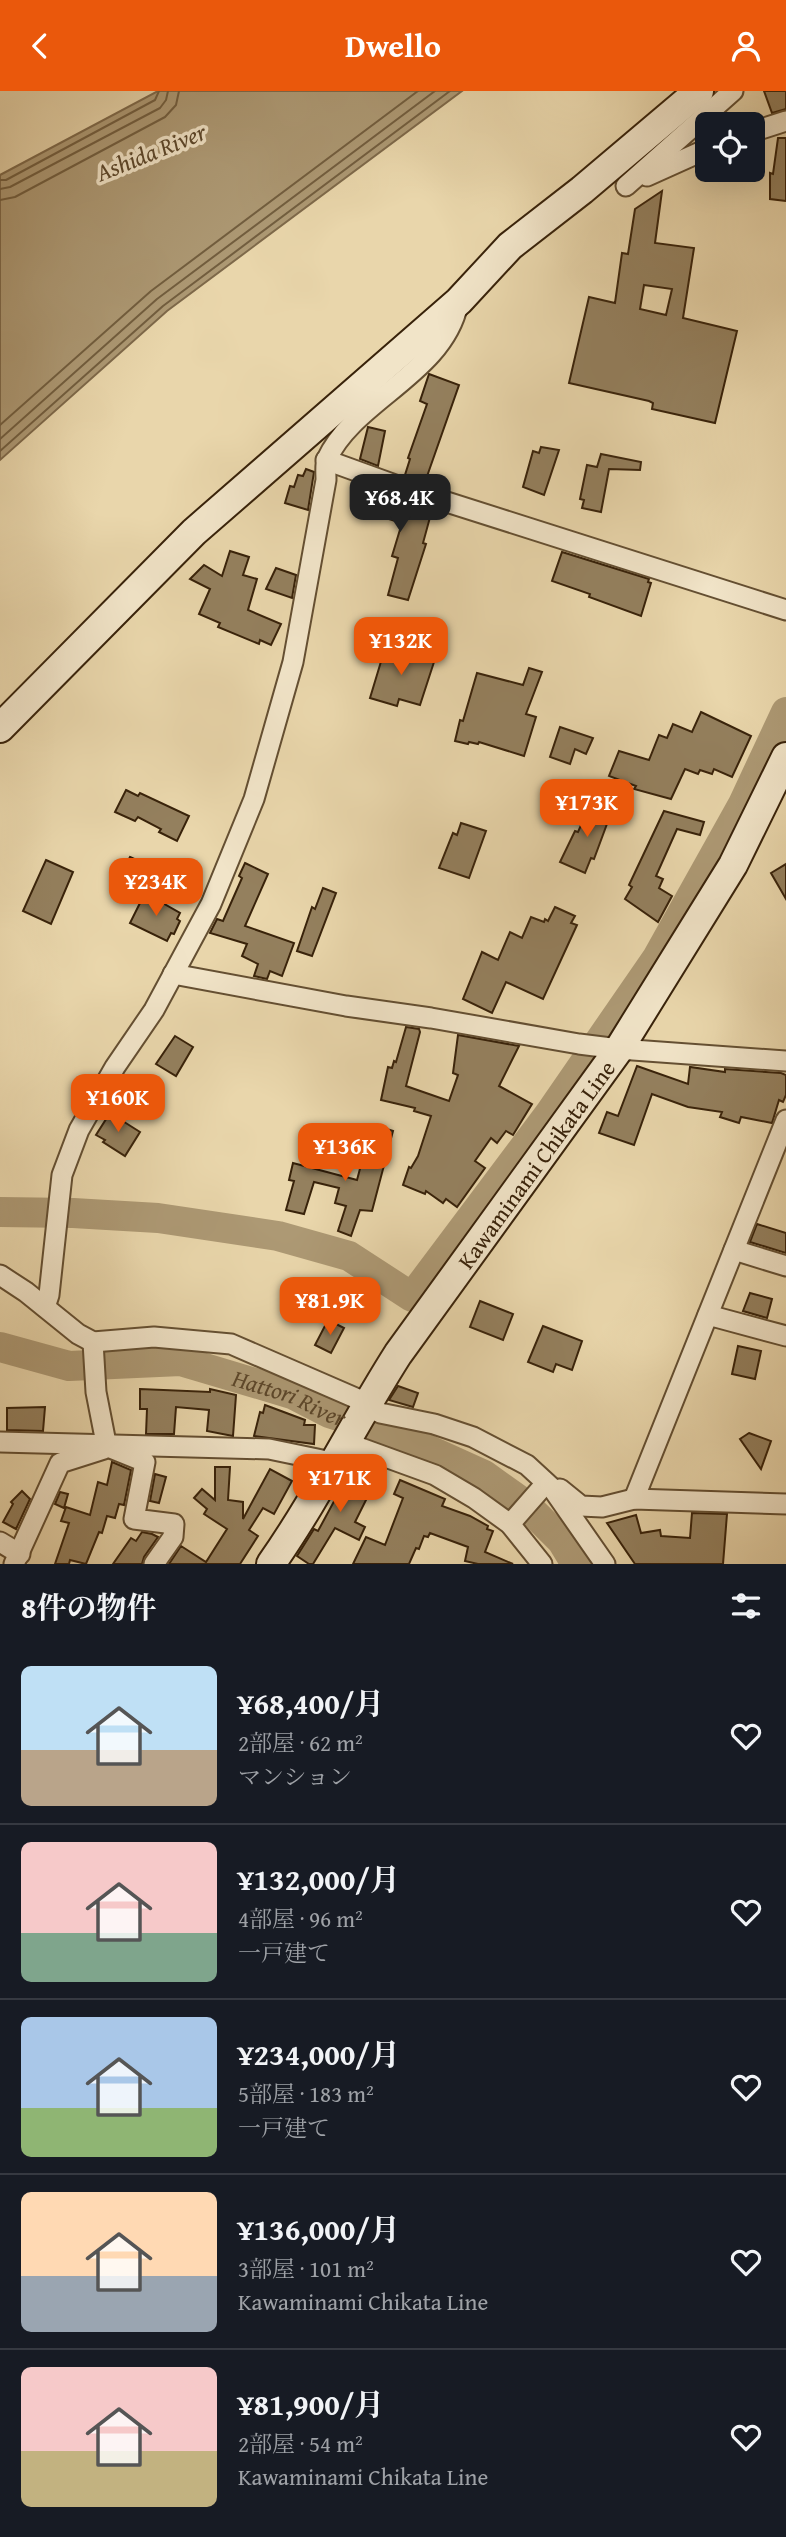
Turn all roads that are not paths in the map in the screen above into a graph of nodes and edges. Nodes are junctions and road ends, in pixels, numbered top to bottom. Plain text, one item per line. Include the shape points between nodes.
1 (699, 91) edge
2 (733, 91) edge
3 (709, 112) edge
4 (786, 121) edge
5 (695, 125) edge
6 (765, 128) edge
7 (695, 154) edge
8 (459, 301) junction
9 (326, 460) junction
10 (786, 610) edge
11 (0, 728) edge
12 (786, 757) edge
13 (173, 974) junction
14 (619, 1049) junction
15 (786, 1061) edge
16 (786, 1120) edge
17 (734, 1251) junction
18 (786, 1266) edge
19 (0, 1275) edge
20 (45, 1307) junction
21 (708, 1315) junction
22 (786, 1336) edge
23 (94, 1345) junction
24 (365, 1407) junction
25 (348, 1440) junction
26 (0, 1442) edge
27 (107, 1445) junction
28 (331, 1468) junction
29 (546, 1487) junction
30 (634, 1499) junction
31 (786, 1504) edge
32 (512, 1522) junction
33 (0, 1542) edge
34 (17, 1559) edge
35 (538, 1562) edge
36 (154, 1564) edge
37 (271, 1564) edge
38 (605, 1564) edge

1 - 8 main road via 510,246
2 - 3 street
4 - 6 street
5 - 7 street via 626,186
8 - 9 street via 448,332 430,356 350,427
8 - 11 main road via 194,532
9 - 10 street
9 - 13 street via 293,662 254,799 211,904
12 - 14 main road, Kawaminami Chikata Line via 733,865
13 - 14 street
13 - 20 street via 79,1130 62,1175
14 - 15 street
14 - 24 main road, Kawaminami Chikata Line via 398,1354
16 - 17 street
17 - 18 street
17 - 21 street
19 - 20 street
20 - 23 street
21 - 22 street
21 - 30 street
23 - 24 street via 154,1337 231,1344
23 - 27 street via 96,1392
24 - 25 main road, Kawaminami Chikata Line
24 - 29 street via 473,1437 527,1465
25 - 28 main road, Kawaminami Chikata Line
25 - 32 street via 435,1475
26 - 27 street
27 - 28 street via 269,1449 322,1460
27 - 34 street via 60,1463
27 - 36 street via 145,1462 134,1519 174,1524 173,1537
28 - 37 main road, Kawaminami Chikata Line
29 - 30 street via 561,1489 581,1506 601,1507
29 - 32 street
29 - 38 street
30 - 31 street
32 - 35 street
33 - 34 street

